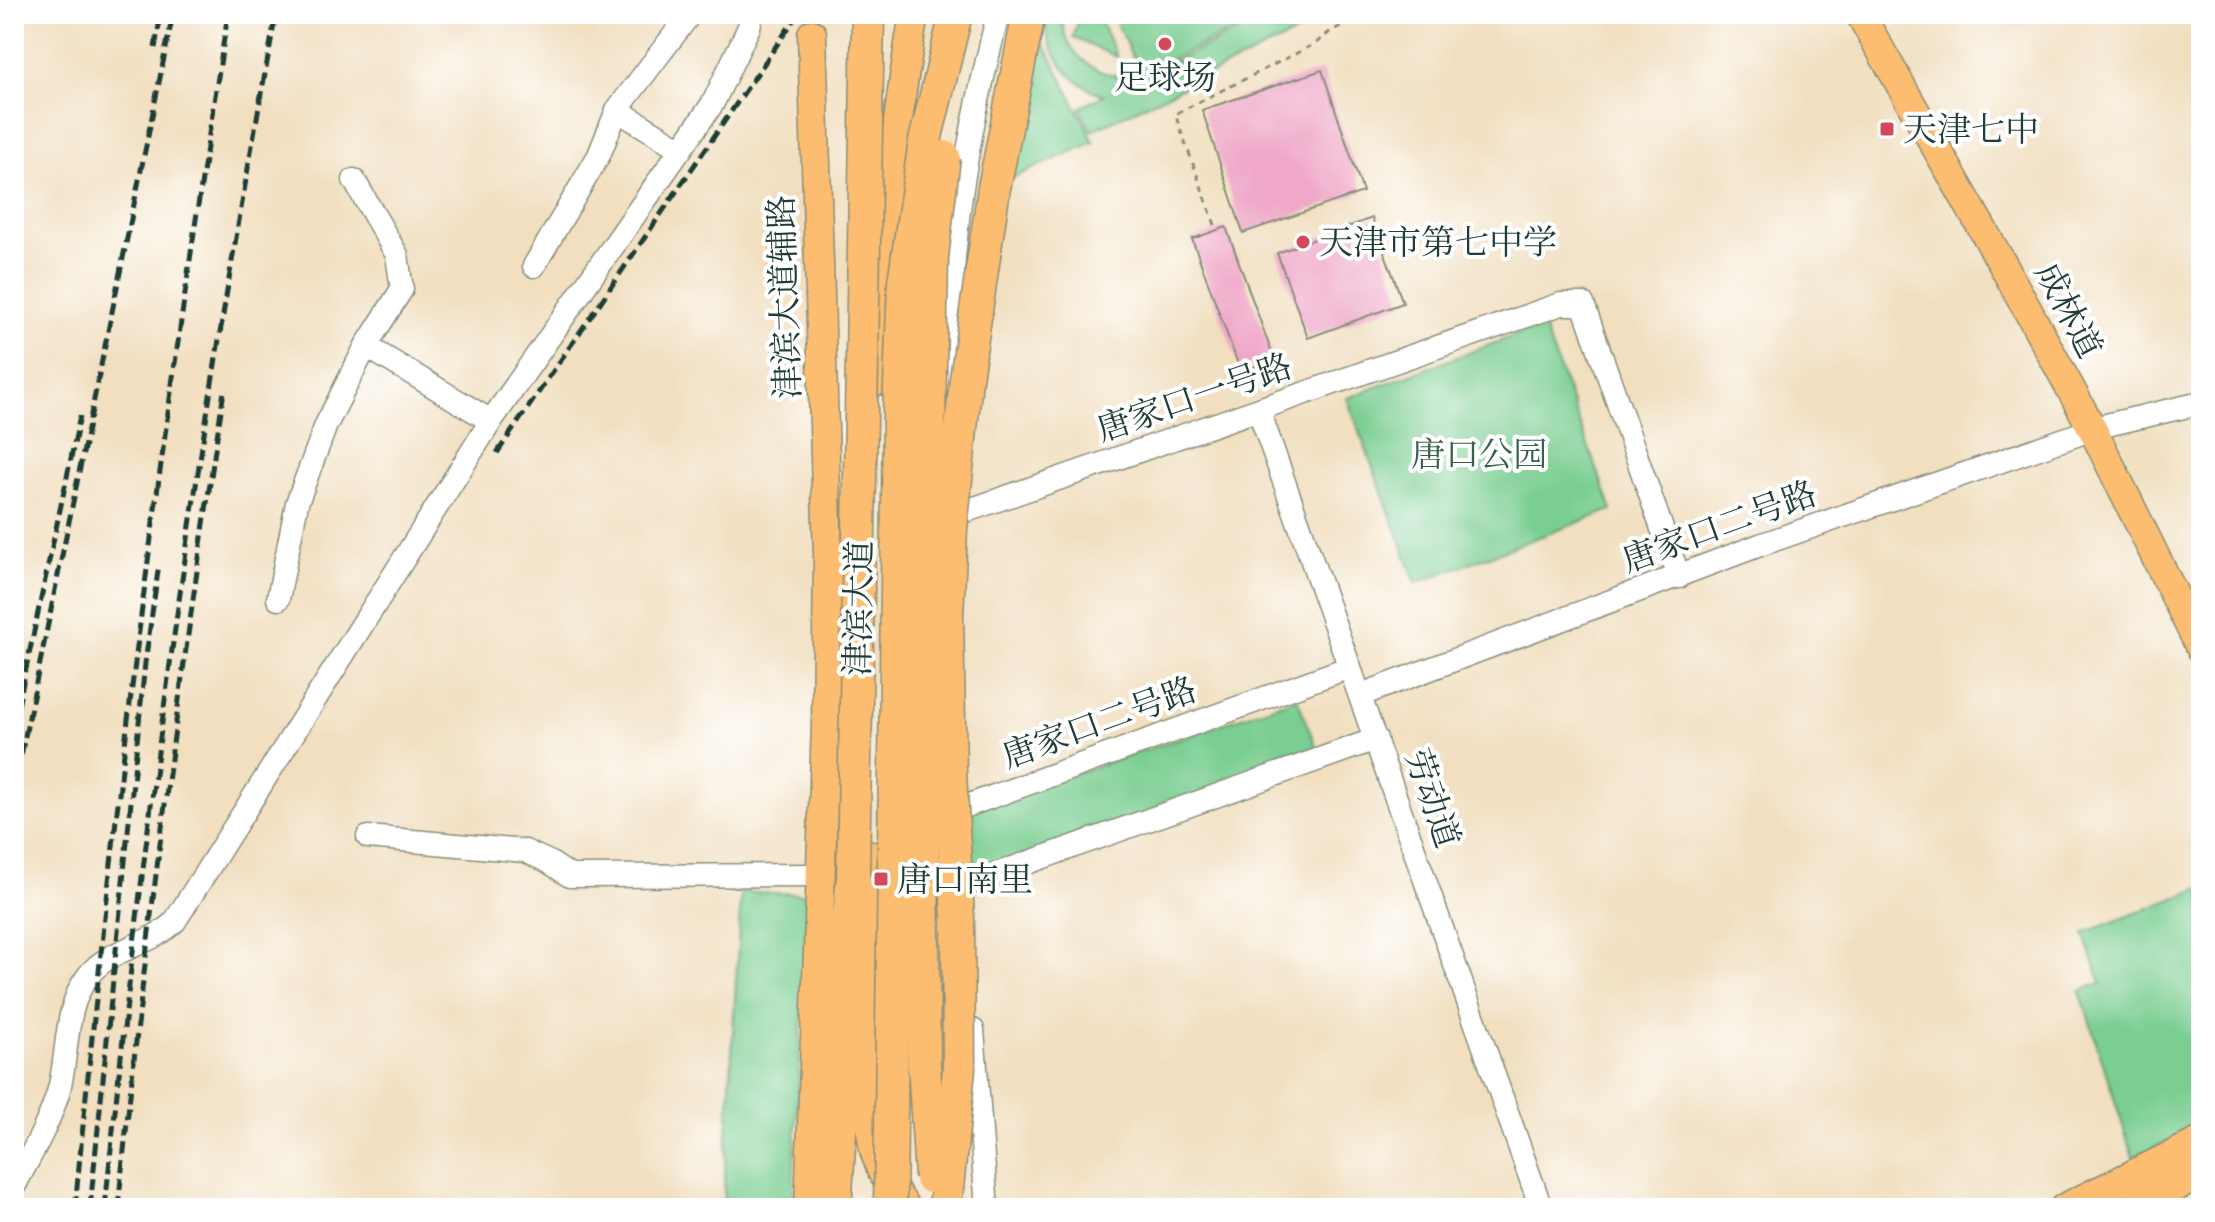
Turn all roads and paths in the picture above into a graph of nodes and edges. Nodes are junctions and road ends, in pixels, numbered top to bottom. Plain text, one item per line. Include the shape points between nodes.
1 (690, 14) edge
2 (752, 14) edge
3 (852, 14) edge
4 (868, 14) edge
5 (914, 14) edge
6 (957, 14) edge
7 (998, 14) edge
8 (1029, 14) edge
9 (1368, 14) edge
10 (1860, 14) edge
11 (1877, 14) edge
12 (812, 34) dead end
13 (617, 110) junction
14 (681, 149) junction
15 (354, 180) dead end
16 (1215, 225) dead end
17 (534, 266) dead end
18 (872, 267) junction
19 (366, 346) junction
20 (2201, 403) edge
21 (1259, 411) junction
22 (491, 421) junction
23 (2098, 428) junction
24 (959, 514) junction
25 (870, 544) junction
26 (828, 557) junction
27 (1679, 577) junction
28 (278, 599) dead end
29 (2201, 631) edge
30 (2201, 649) edge
31 (1350, 667) junction
32 (1361, 695) junction
33 (1376, 739) junction
34 (961, 808) junction
35 (368, 837) dead end
36 (837, 876) junction
37 (965, 885) junction
38 (2201, 1141) edge
39 (2201, 1172) edge
40 (2201, 1185) edge
41 (14, 1187) edge
42 (809, 1208) edge
43 (835, 1208) edge
44 (854, 1208) edge
45 (890, 1208) edge
46 (906, 1208) edge
47 (935, 1208) edge
48 (945, 1208) edge
49 (987, 1208) edge
50 (1541, 1208) edge
51 (2064, 1208) edge
52 (2132, 1208) edge
53 (2162, 1208) edge

1 - 13 street
2 - 14 street via 713,103
3 - 18 highway, bridge
4 - 18 highway, bridge
5 - 18 main road, 津滨大道
6 - 45 highway, 津滨大道, bridge via 925,141 904,282
6 - 47 highway, bridge via 932,257 929,369 922,829 924,1064
7 - 24 street via 965,162 955,240 951,326
8 - 48 highway, bridge via 994,188 951,529 947,617 959,1069
9 - 16 path via 1175,114
10 - 23 main road, 成林道
11 - 23 main road, 成林道
12 - 26 main road, 津滨大道辅路
13 - 14 street
13 - 17 street via 599,155
14 - 22 street
15 - 19 street via 397,255 402,289
18 - 25 main road
18 - 36 highway, 津滨大道, bridge
19 - 22 street
19 - 28 street via 326,425 297,503
20 - 23 street, 唐家口二号路
21 - 24 street, 唐家口一号路
21 - 27 street, 唐家口一号路 via 1561,304 1583,304
21 - 31 street, 劳动道
22 - 41 street via 175,921 90,973 75,996 59,1089
23 - 27 street, 唐家口二号路
23 - 29 main road, 成林道
23 - 30 main road, 成林道
24 - 25 street, 唐家口一号路
24 - 34 street
25 - 26 street, 唐家口一号路
25 - 46 main road via 870,1126 882,1172
26 - 36 main road, 津滨大道辅路
27 - 32 street, 唐家口二号路
31 - 32 street, 劳动道
31 - 34 street, 唐家口二号路
32 - 33 street, 劳动道
33 - 37 street
33 - 50 street, 劳动道
34 - 37 street
35 - 36 street via 525,851 570,876
36 - 42 main road, 津滨大道辅路
36 - 43 highway via 840,1133
36 - 44 highway, 津滨大道
37 - 49 street
38 - 51 main road
39 - 52 highway
40 - 53 main road

